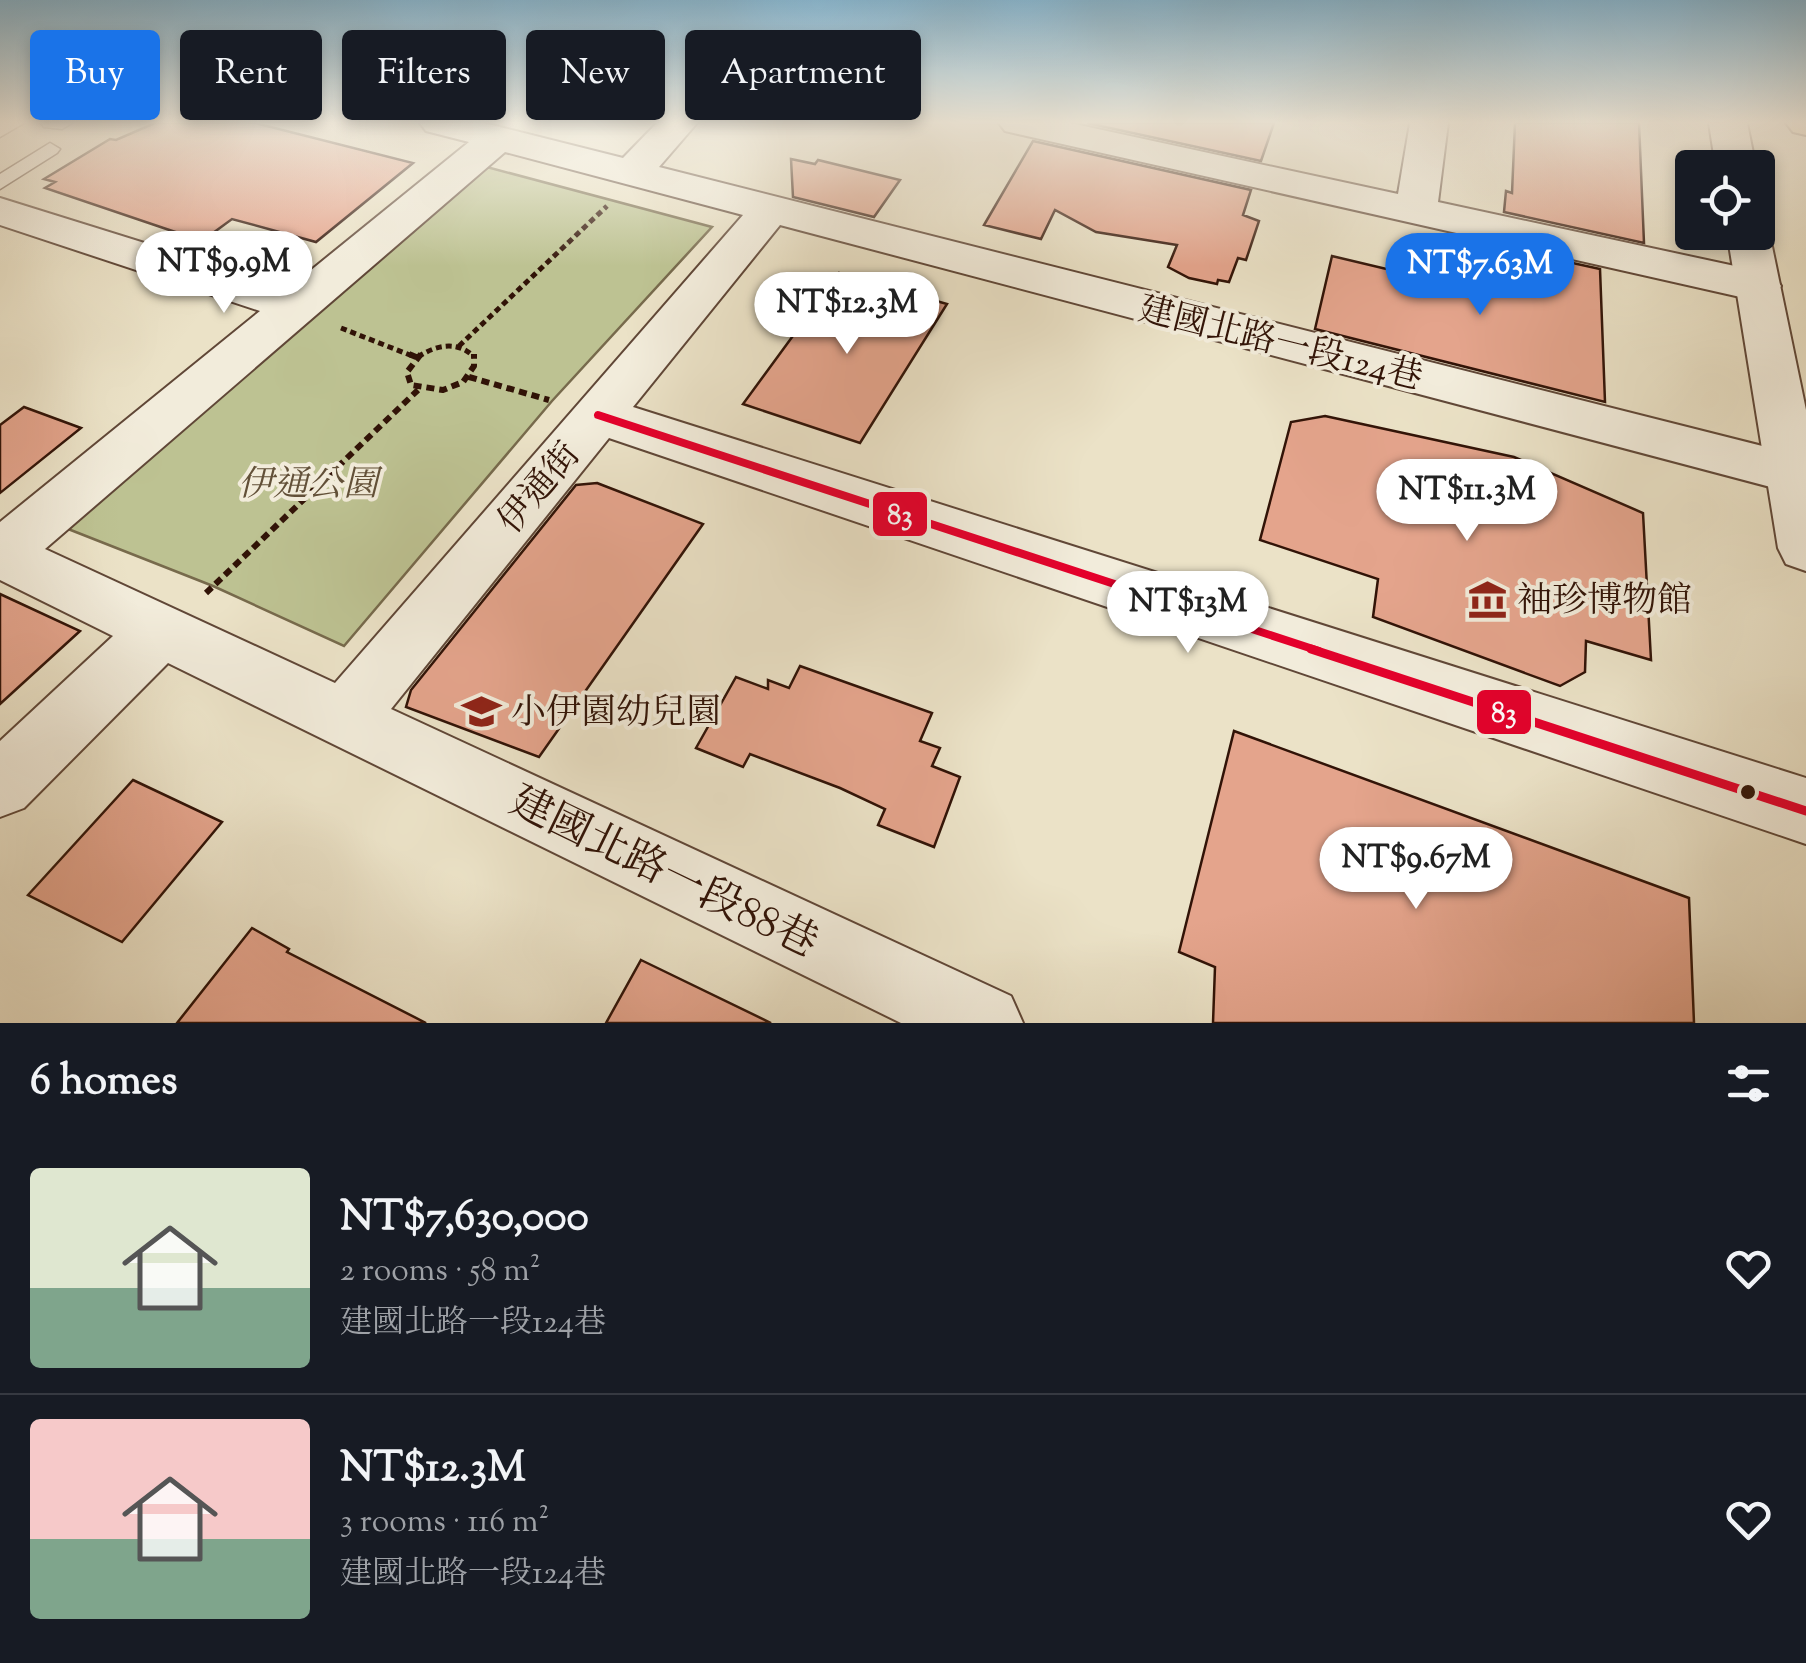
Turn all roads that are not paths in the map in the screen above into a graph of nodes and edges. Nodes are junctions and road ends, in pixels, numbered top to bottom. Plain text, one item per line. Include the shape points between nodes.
1 (465, 171) edge
2 (579, 171) edge
3 (636, 171) edge
4 (1239, 171) edge
5 (1422, 171) edge
6 (621, 188) junction
7 (1416, 209) junction
8 (769, 210) junction
9 (0, 211) edge
10 (1751, 250) edge
11 (1758, 286) junction
12 (317, 316) junction
13 (575, 408) junction
14 (1793, 473) junction
15 (1806, 548) edge
16 (0, 554) edge
17 (181, 614) junction
18 (346, 717) junction
19 (0, 785) edge
20 (1806, 812) edge
21 (984, 1023) edge

1 - 12 street
2 - 6 street
3 - 6 street
4 - 7 street
5 - 7 street
6 - 8 street
7 - 11 street
8 - 13 street, 伊通街
8 - 14 street, 建國北路一段124巷
9 - 12 street
10 - 11 street
11 - 14 street
12 - 16 street
13 - 18 street, 伊通街
13 - 20 street
14 - 15 street
16 - 17 street
17 - 18 street
17 - 19 street
18 - 21 street, 建國北路一段88巷

